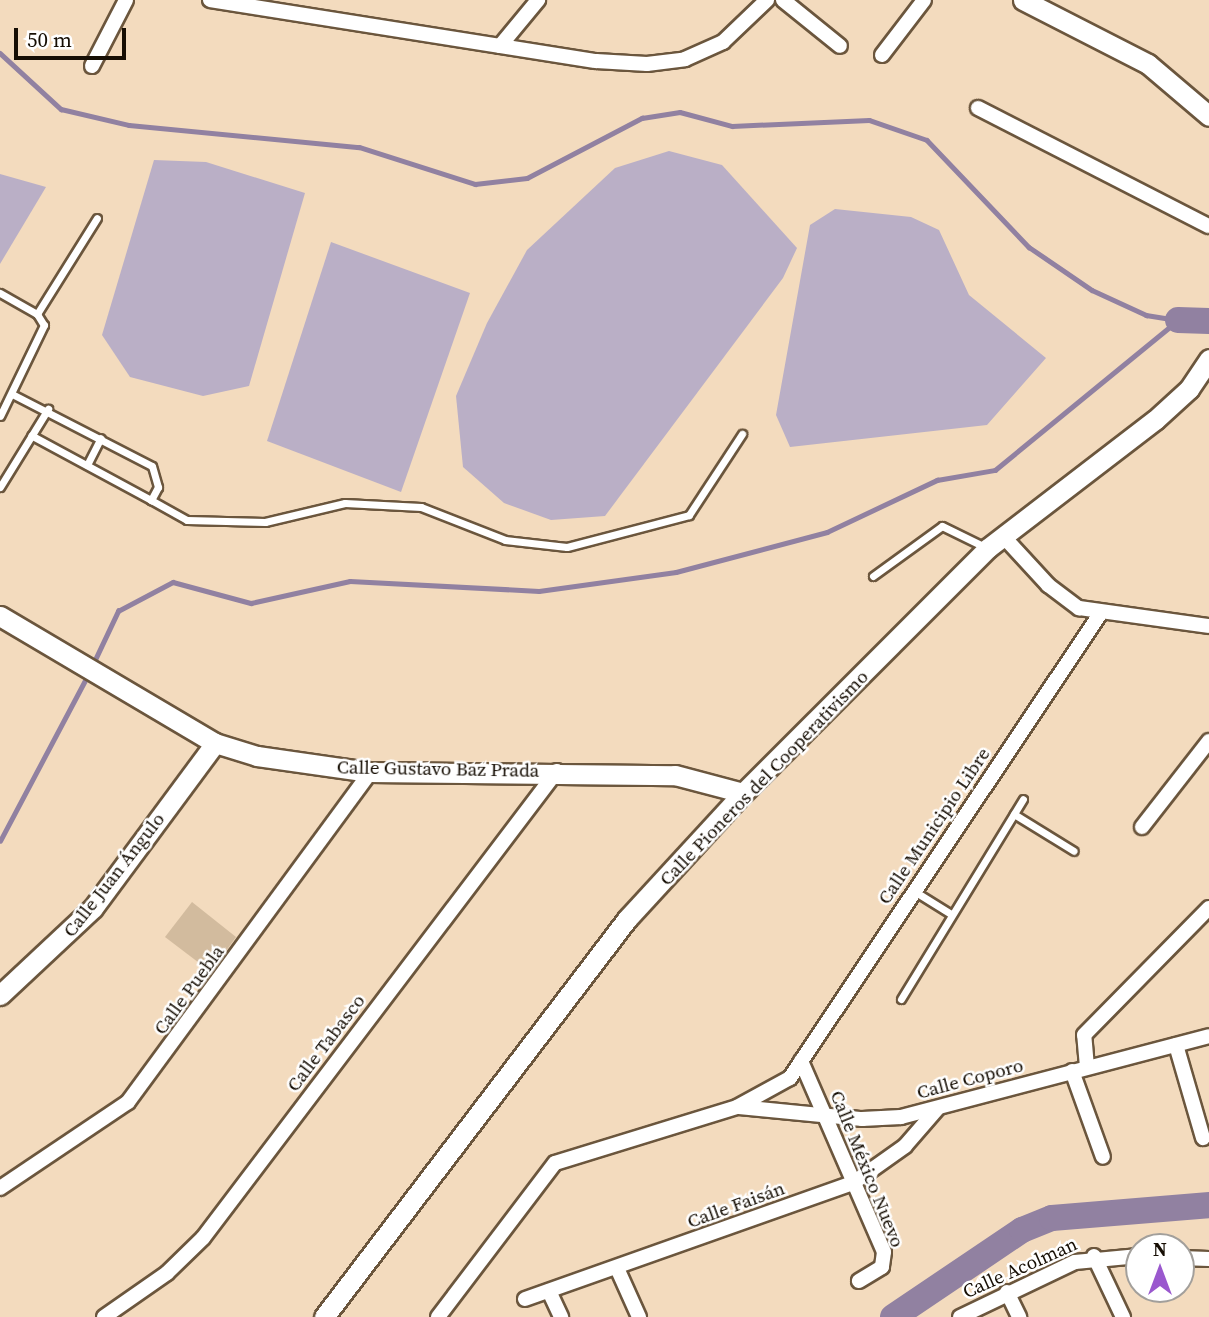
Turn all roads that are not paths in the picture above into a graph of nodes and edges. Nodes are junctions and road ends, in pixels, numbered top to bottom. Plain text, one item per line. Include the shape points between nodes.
1 (126, 0) edge
2 (210, 0) edge
3 (314, 0) edge
4 (538, 0) edge
5 (767, 0) edge
6 (783, 0) edge
7 (924, 0) edge
8 (1023, 0) edge
9 (303, 13) junction
10 (500, 46) junction
11 (840, 46) dead end
12 (882, 55) dead end
13 (92, 66) dead end
14 (978, 108) dead end
15 (1209, 116) edge
16 (97, 218) dead end
17 (1209, 226) edge
18 (0, 293) edge
19 (37, 314) junction
20 (1209, 359) edge
21 (12, 394) junction
22 (48, 409) junction
23 (0, 416) edge
24 (741, 434) dead end
25 (31, 435) junction
26 (101, 438) junction
27 (87, 465) junction
28 (0, 487) edge
29 (151, 500) junction
30 (995, 542) junction
31 (873, 576) dead end
32 (1100, 614) junction
33 (0, 616) edge
34 (1209, 626) edge
35 (1209, 741) edge
36 (215, 743) junction
37 (557, 771) junction
38 (370, 772) junction
39 (743, 793) junction
40 (1023, 799) dead end
41 (1014, 814) junction
42 (1142, 827) dead end
43 (1074, 851) dead end
44 (914, 891) junction
45 (1209, 908) edge
46 (951, 914) junction
47 (0, 995) edge
48 (901, 999) dead end
49 (1209, 1037) edge
50 (1176, 1045) junction
51 (802, 1061) junction
52 (1087, 1067) junction
53 (1072, 1071) junction
54 (737, 1107) junction
55 (937, 1108) junction
56 (824, 1115) junction
57 (1203, 1138) dead end
58 (1103, 1157) dead end
59 (853, 1183) junction
60 (0, 1188) edge
61 (1094, 1256) junction
62 (1125, 1256) edge
63 (617, 1268) junction
64 (859, 1281) dead end
65 (549, 1291) junction
66 (1007, 1292) junction
67 (525, 1299) dead end
68 (104, 1317) edge
69 (324, 1317) edge
70 (438, 1317) edge
71 (561, 1317) edge
72 (639, 1317) edge
73 (960, 1317) edge
74 (1019, 1317) edge
75 (1123, 1317) edge

1 - 13 street
2 - 9 street
3 - 9 street
4 - 10 street
5 - 10 street via 723,42 685,59 647,64 596,61
6 - 11 street
7 - 12 street
8 - 15 street via 1148,64
9 - 10 street
14 - 17 street
16 - 19 lane
18 - 19 lane
19 - 21 lane via 44,325
20 - 30 street, Calle Pioneros del Cooperativismo via 1189,389 1155,420
21 - 22 lane
21 - 23 lane
22 - 25 lane
22 - 26 lane
24 - 29 lane via 690,515 567,547 505,540 421,507 345,503 265,522 187,520
25 - 27 lane
25 - 28 lane
26 - 27 lane
26 - 29 lane via 158,471
27 - 29 lane
30 - 31 lane via 942,526
30 - 32 street via 1062,597
30 - 39 street, Calle Pioneros del Cooperativismo
32 - 34 street
32 - 44 street, Calle Municipio Libre
33 - 36 street, Calle Gustavo Baz Prada
35 - 42 street
36 - 38 street, Calle Gustavo Baz Prada via 257,757
36 - 47 street, Calle Juan Ángulo via 93,908
37 - 38 street, Calle Gustavo Baz Prada
37 - 39 street, Calle Gustavo Baz Prada via 675,775
37 - 68 street, Calle Tabasco via 203,1238 167,1273
38 - 60 street, Calle Puebla via 128,1102
39 - 69 street, Calle Pioneros del Cooperativismo via 627,919
40 - 41 lane
41 - 43 lane
41 - 46 lane
44 - 46 lane
44 - 51 street, Calle Municipio Libre
45 - 52 street via 1084,1035
46 - 48 lane
49 - 50 street, Calle Coporo
50 - 52 street, Calle Coporo
50 - 57 street
51 - 54 street, Calle Coporo via 778,1087
51 - 56 street, Calle México Nuevo
52 - 53 street, Calle Coporo
53 - 55 street, Calle Coporo
53 - 58 street
54 - 56 street, Calle Coporo
54 - 70 street, Calle Coporo via 555,1163
55 - 56 street, Calle Coporo via 880,1120
55 - 59 street, Calle Faisán via 905,1146
56 - 59 street, Calle México Nuevo
59 - 63 street, Calle Faisán
59 - 64 street, Calle México Nuevo via 885,1260
61 - 62 street, Calle Acolman
61 - 66 street, Calle Acolman
61 - 75 street
63 - 65 street, Calle Faisán
63 - 72 street
65 - 67 street, Calle Faisán
65 - 71 street
66 - 73 street, Calle Acolman
66 - 74 street

